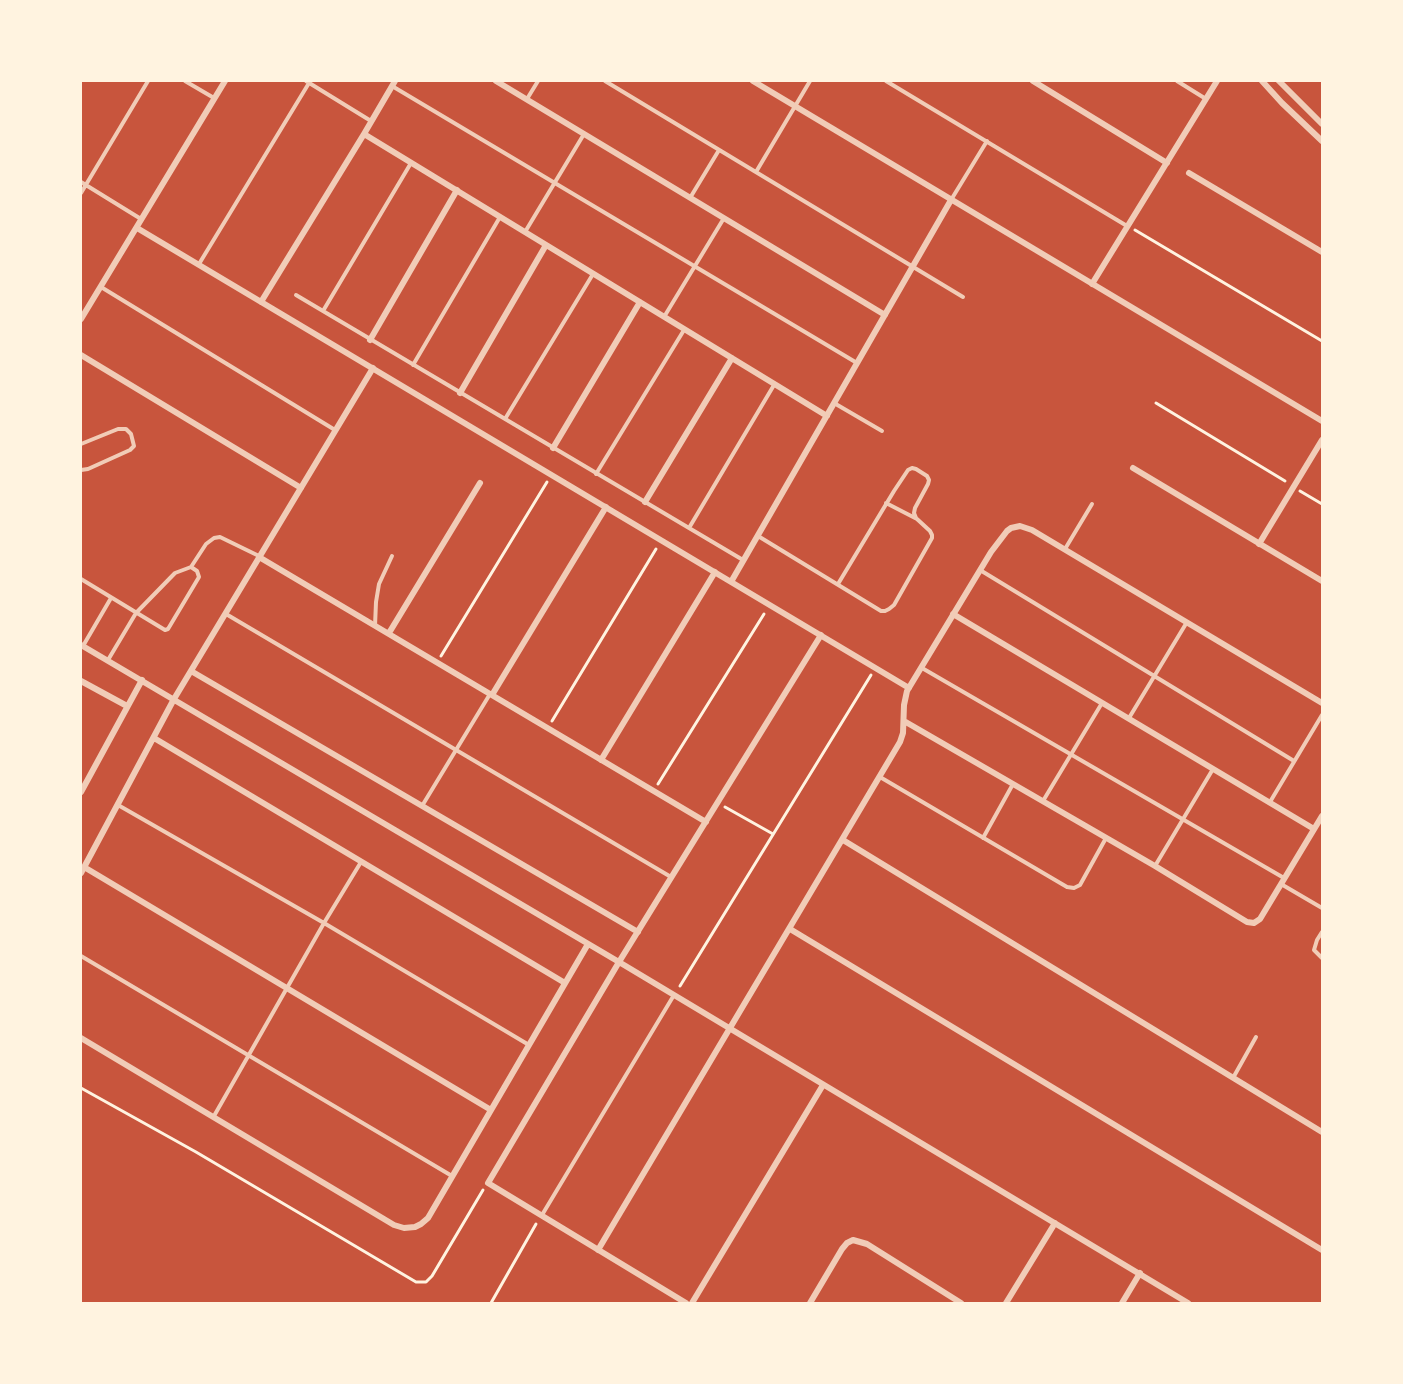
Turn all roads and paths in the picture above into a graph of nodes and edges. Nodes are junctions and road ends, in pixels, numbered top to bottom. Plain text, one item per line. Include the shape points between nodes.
1 (148, 81) edge
2 (185, 81) edge
3 (225, 81) edge
4 (496, 81) edge
5 (538, 81) edge
6 (604, 81) edge
7 (753, 81) edge
8 (810, 81) edge
9 (886, 81) edge
10 (1033, 81) edge
11 (1177, 81) edge
12 (1217, 81) edge
13 (1262, 81) edge
14 (1279, 81) edge
15 (308, 82) edge
16 (393, 83) edge
17 (214, 99) junction
18 (1206, 99) junction
19 (527, 100) junction
20 (795, 106) junction
21 (371, 121) junction
22 (1322, 124) edge
23 (364, 134) junction
24 (584, 134) junction
25 (987, 141) junction
26 (1322, 141) edge
27 (719, 150) junction
28 (412, 163) junction
29 (1167, 163) junction
30 (756, 172) junction
31 (1189, 173) dead end
32 (81, 182) edge
33 (555, 183) junction
34 (86, 185) junction
35 (457, 190) junction
36 (81, 193) edge
37 (690, 198) junction
38 (951, 200) junction
39 (500, 217) junction
40 (724, 218) junction
41 (141, 219) junction
42 (1127, 226) junction
43 (137, 228) junction
44 (525, 232) junction
45 (1144, 236) dead end
46 (546, 245) junction
47 (1322, 252) edge
48 (199, 264) junction
49 (694, 266) junction
50 (913, 266) junction
51 (593, 273) junction
52 (1092, 284) junction
53 (100, 287) junction
54 (296, 295) dead end
55 (963, 297) dead end
56 (261, 302) junction
57 (640, 302) junction
58 (323, 311) junction
59 (885, 315) junction
60 (664, 317) junction
61 (81, 319) edge
62 (685, 329) junction
63 (370, 340) junction
64 (1322, 340) edge
65 (81, 355) edge
66 (732, 358) junction
67 (857, 363) junction
68 (413, 365) junction
69 (373, 368) junction
70 (774, 384) junction
71 (460, 393) junction
72 (834, 403) junction
73 (1156, 403) dead end
74 (826, 416) junction
75 (505, 419) junction
76 (1322, 421) edge
77 (335, 431) junction
78 (882, 431) dead end
79 (1322, 440) edge
80 (81, 444) edge
81 (553, 448) junction
82 (1133, 468) dead end
83 (81, 470) edge
84 (551, 474) junction
85 (596, 474) junction
86 (480, 483) dead end
87 (1294, 487) junction
88 (301, 488) junction
89 (645, 502) junction
90 (886, 503) junction
91 (1092, 504) dead end
92 (1322, 504) edge
93 (606, 507) junction
94 (916, 519) junction
95 (689, 528) junction
96 (758, 535) junction
97 (661, 540) junction
98 (1260, 544) junction
99 (1065, 550) junction
100 (260, 556) junction
101 (392, 556) dead end
102 (743, 560) junction
103 (191, 567) junction
104 (980, 570) junction
105 (715, 572) junction
106 (81, 579) edge
107 (1322, 581) edge
108 (731, 582) junction
109 (837, 584) junction
110 (111, 598) junction
111 (769, 604) junction
112 (136, 612) junction
113 (226, 614) junction
114 (953, 614) junction
115 (1187, 622) junction
116 (375, 626) junction
117 (388, 633) junction
118 (821, 635) junction
119 (82, 645) edge
120 (108, 660) junction
121 (437, 662) junction
122 (920, 667) junction
123 (875, 668) junction
124 (191, 671) junction
125 (1154, 676) junction
126 (142, 680) junction
127 (81, 681) edge
128 (909, 688) junction
129 (491, 695) junction
130 (174, 699) junction
131 (1102, 703) junction
132 (1322, 703) edge
133 (127, 706) junction
134 (1322, 715) edge
135 (1128, 719) junction
136 (904, 721) junction
137 (548, 728) junction
138 (154, 738) junction
139 (456, 750) junction
140 (1071, 754) junction
141 (601, 760) junction
142 (1294, 762) junction
143 (1213, 769) junction
144 (880, 777) junction
145 (1013, 784) junction
146 (653, 791) junction
147 (81, 792) edge
148 (1043, 801) junction
149 (718, 803) junction
150 (1269, 803) junction
151 (118, 804) junction
152 (422, 806) junction
153 (1322, 816) edge
154 (1183, 819) junction
155 (706, 822) junction
156 (1318, 826) edge
157 (773, 834) junction
158 (983, 838) junction
159 (1106, 838) junction
160 (843, 840) junction
161 (362, 861) junction
162 (1155, 866) junction
163 (82, 870) edge
164 (672, 877) junction
165 (1282, 881) junction
166 (1322, 908) edge
167 (324, 923) junction
168 (790, 929) junction
169 (638, 932) junction
170 (1322, 932) edge
171 (588, 944) junction
172 (81, 956) edge
173 (1322, 958) edge
174 (619, 962) junction
175 (565, 983) junction
176 (286, 989) junction
177 (674, 995) junction
178 (730, 1029) junction
179 (1256, 1037) dead end
180 (81, 1038) edge
181 (529, 1045) junction
182 (249, 1055) junction
183 (1233, 1078) junction
184 (823, 1085) junction
185 (81, 1088) edge
186 (491, 1110) junction
187 (214, 1116) junction
188 (1322, 1132) edge
189 (452, 1176) junction
190 (488, 1183) junction
191 (541, 1215) junction
192 (1054, 1222) junction
193 (598, 1250) junction
194 (1322, 1250) edge
195 (1140, 1273) junction
196 (491, 1303) edge
197 (686, 1303) edge
198 (692, 1303) edge
199 (810, 1303) edge
200 (961, 1303) edge
201 (1006, 1303) edge
202 (1122, 1303) edge
203 (1188, 1303) edge

1 - 34 lane
2 - 17 lane
3 - 17 street
4 - 19 street
5 - 19 lane
6 - 27 lane
7 - 20 street
8 - 20 lane
9 - 25 lane
10 - 29 street
11 - 18 lane
12 - 18 street
13 - 26 street
14 - 22 street
15 - 21 lane
15 - 48 lane
16 - 21 street
16 - 33 lane
17 - 41 street
18 - 29 street
19 - 24 street
20 - 30 lane
20 - 38 street
21 - 23 street
23 - 28 street
23 - 56 street
24 - 33 lane
24 - 37 street
25 - 38 lane
25 - 42 lane
27 - 30 lane
27 - 37 lane
28 - 35 street
28 - 58 lane
29 - 42 street
30 - 50 lane
31 - 47 street
32 - 34 lane
33 - 44 lane
33 - 49 lane
34 - 36 lane
34 - 41 lane
35 - 39 street
35 - 63 street
37 - 40 street
38 - 50 street
38 - 52 street
39 - 44 street
39 - 68 lane
40 - 49 lane
40 - 59 street
41 - 43 street
42 - 52 street
43 - 48 street
43 - 53 street
44 - 46 street
45 - 64 path
46 - 51 street
46 - 71 street
48 - 56 street
49 - 60 lane
49 - 67 lane
50 - 55 lane
50 - 59 street
51 - 57 street
51 - 75 lane
52 - 76 street
53 - 61 street
53 - 77 lane
54 - 58 lane
56 - 69 street
57 - 60 street
57 - 81 street
58 - 63 lane
59 - 67 street
60 - 62 street
62 - 66 street
62 - 85 lane
63 - 68 lane
65 - 88 street
66 - 70 street
66 - 89 street
67 - 72 street
68 - 71 lane
69 - 77 street
69 - 84 street
70 - 74 street
70 - 95 lane
71 - 75 lane
72 - 74 street
72 - 78 lane
73 - 87 path
74 - 96 street
75 - 81 lane
77 - 88 street
79 - 87 street
80 - 83 lane via 126,429 134,446
81 - 85 lane
82 - 98 street
84 - 93 street
84 - 121 path
85 - 89 lane
86 - 117 street
87 - 92 path
87 - 98 street
88 - 100 street
89 - 95 lane
90 - 94 lane
90 - 94 lane via 908,470 916,469 929,480 915,508
90 - 109 lane
91 - 99 lane
93 - 97 street
93 - 129 street
94 - 109 lane via 932,538 894,605 881,611
95 - 102 lane
96 - 102 street
96 - 109 lane
97 - 105 street
97 - 137 path
98 - 107 street
99 - 104 street via 1032,530 1011,528
99 - 115 street
100 - 103 lane via 220,537 206,544
100 - 113 street
100 - 116 street
101 - 116 lane via 379,584
102 - 108 street
103 - 112 lane via 175,573
103 - 112 lane via 199,577 168,629
104 - 114 street
104 - 125 lane
105 - 108 street
105 - 141 street
106 - 110 lane
108 - 111 street
110 - 112 lane
110 - 119 lane
111 - 118 street
111 - 146 path
112 - 120 lane
113 - 124 street
113 - 139 lane
114 - 122 street
114 - 131 street
115 - 125 lane
115 - 132 street
116 - 117 street
117 - 121 street
118 - 123 street
118 - 149 street
119 - 120 street
120 - 126 street
121 - 129 street
122 - 128 street
122 - 140 lane
123 - 128 street
123 - 157 path
124 - 130 street
124 - 152 street
125 - 135 lane
125 - 142 lane
126 - 130 street
126 - 133 street
127 - 133 street
128 - 136 street
129 - 137 street
129 - 139 lane
130 - 138 street
130 - 171 street
131 - 135 street
131 - 140 lane
133 - 147 street
134 - 142 lane
135 - 143 street
136 - 144 street via 900,742
136 - 145 street
137 - 141 street
138 - 151 street
138 - 161 street
139 - 152 lane
139 - 164 lane
140 - 148 lane
140 - 154 lane
141 - 146 street
142 - 150 lane
143 - 150 street
143 - 154 lane
144 - 158 lane
144 - 160 street
145 - 148 street
145 - 158 lane
146 - 155 street
148 - 159 street
149 - 155 street
149 - 157 path
150 - 156 street
151 - 163 street
151 - 167 lane
152 - 169 street
153 - 156 street
154 - 162 lane
154 - 165 lane
155 - 164 street
156 - 165 street
157 - 177 path
158 - 159 lane via 1059,884 1074,888 1086,877
159 - 162 street
160 - 168 street
160 - 183 street
161 - 167 lane
161 - 175 street
162 - 165 street via 1254,923
163 - 176 street
164 - 169 street
165 - 166 lane
167 - 176 lane
167 - 181 lane
168 - 178 street
168 - 194 street
169 - 174 street
170 - 173 lane via 1314,950
171 - 174 street
171 - 175 street
172 - 182 lane
174 - 177 street
174 - 190 street
175 - 181 street
176 - 182 lane
176 - 186 street
177 - 178 street
177 - 191 lane
178 - 184 street
178 - 193 street
179 - 183 lane
180 - 187 street
181 - 186 street
182 - 187 lane
182 - 189 lane
183 - 188 street
184 - 192 street
184 - 198 street
185 - 190 path via 416,1282 426,1282 432,1276
186 - 189 street
187 - 189 street via 404,1228 415,1227 428,1218
190 - 191 street
191 - 193 street
191 - 196 path
192 - 195 street
192 - 201 street
193 - 197 street
195 - 202 street
195 - 203 street
199 - 200 street via 842,1249 853,1240 867,1244

